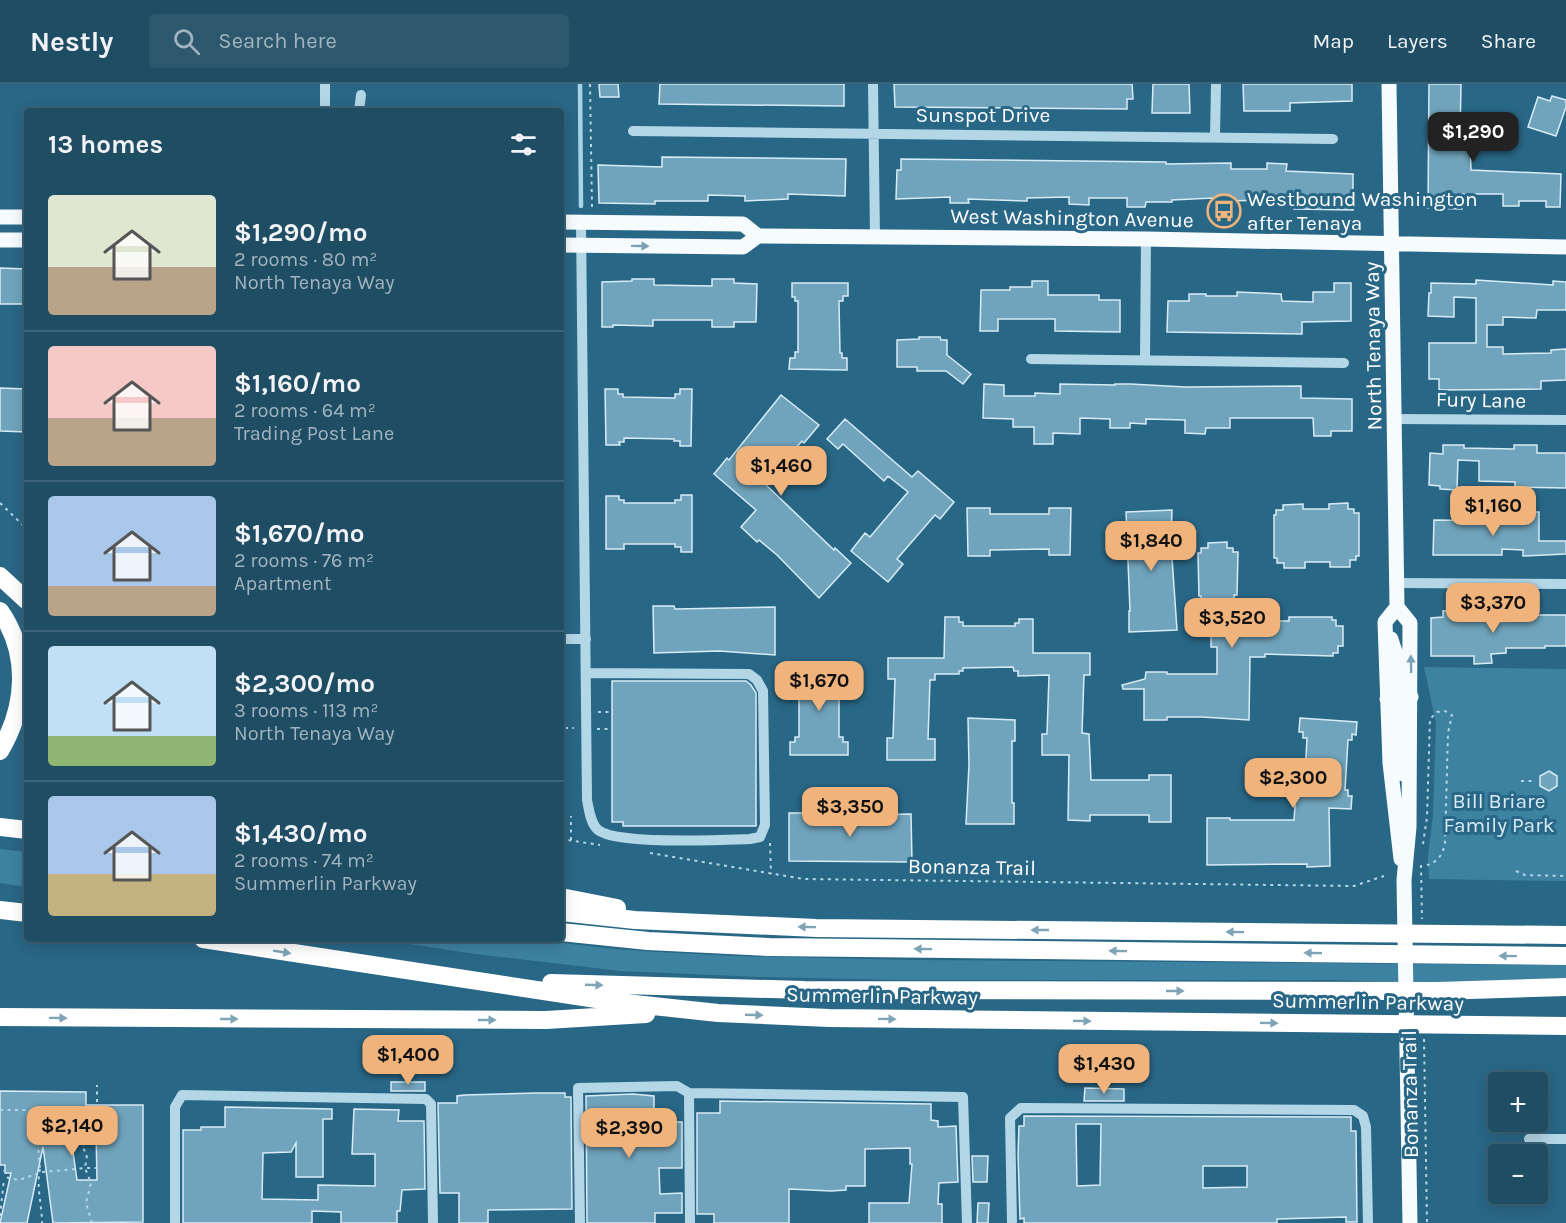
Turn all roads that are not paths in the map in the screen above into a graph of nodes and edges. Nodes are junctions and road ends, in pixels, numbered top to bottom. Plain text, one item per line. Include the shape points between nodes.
1 (325, 84) edge
2 (873, 84) edge
3 (1216, 84) edge
4 (1389, 84) edge
5 (361, 95) dead end
6 (326, 108) edge
7 (359, 108) edge
8 (633, 131) dead end
9 (873, 135) junction
10 (1215, 136) junction
11 (1333, 139) dead end
12 (0, 217) edge
13 (24, 217) edge
14 (564, 222) edge
15 (581, 223) junction
16 (758, 236) junction
17 (875, 237) junction
18 (1146, 239) junction
19 (0, 240) edge
20 (24, 240) edge
21 (564, 245) edge
22 (581, 245) junction
23 (1392, 245) junction
24 (1566, 247) edge
25 (1031, 358) dead end
26 (1145, 360) junction
27 (1344, 363) dead end
28 (1395, 419) junction
29 (1566, 420) edge
30 (0, 576) edge
31 (1397, 583) junction
32 (1566, 584) edge
33 (24, 598) edge
34 (1397, 607) junction
35 (0, 611) edge
36 (1385, 622) junction
37 (564, 639) edge
38 (586, 639) junction
39 (586, 673) junction
40 (1411, 697) junction
41 (1387, 699) junction
42 (0, 752) edge
43 (1409, 797) junction
44 (0, 827) edge
45 (1403, 827) junction
46 (24, 830) edge
47 (564, 898) edge
48 (0, 910) edge
49 (564, 912) edge
50 (24, 913) edge
51 (695, 923) junction
52 (564, 932) edge
53 (1566, 935) edge
54 (222, 942) edge
55 (1566, 956) edge
56 (472, 981) junction
57 (1566, 987) edge
58 (696, 1011) junction
59 (0, 1017) edge
60 (1451, 1025) junction
61 (1566, 1026) edge
62 (1566, 1037) edge
63 (689, 1093) junction
64 (1529, 1139) dead end
65 (1566, 1139) edge
66 (175, 1223) edge
67 (433, 1223) edge
68 (580, 1223) edge
69 (690, 1223) edge
70 (967, 1223) edge
71 (1012, 1223) edge
72 (1368, 1223) edge
73 (1410, 1223) edge

1 - 6 street
2 - 9 street
3 - 10 street
4 - 23 main road, North Tenaya Way
5 - 7 street
8 - 9 street, Sunspot Drive
9 - 10 street, Sunspot Drive
9 - 17 street
10 - 11 street, Sunspot Drive
12 - 13 main road
14 - 15 main road, West Washington Avenue
15 - 16 main road, West Washington Avenue via 743,224
15 - 22 street
16 - 17 main road, West Washington Avenue
22 -> 16 main road, West Washington Avenue via 743,247
17 - 18 main road, West Washington Avenue
18 - 23 main road, West Washington Avenue
18 - 26 street
19 - 20 main road
21 - 22 main road, West Washington Avenue
22 - 38 street
23 - 24 main road, West Washington Avenue
23 - 28 main road, North Tenaya Way
25 - 26 street
26 - 27 street
28 - 29 street, Fury Lane
28 - 31 main road, North Tenaya Way
30 - 33 highway
31 - 32 street
31 - 34 main road, North Tenaya Way
34 - 36 main road
40 -> 34 main road, North Tenaya Way via 1410,623
35 - 42 highway via 16,641 21,668 16,719
36 - 40 main road via 1398,661 1401,691
36 - 41 main road, North Tenaya Way
37 - 38 street
38 - 39 street
39 - 39 street via 587,800 598,830 614,836 653,840 760,837 765,825 763,691 757,680 749,674
40 - 43 main road, North Tenaya Way
41 - 43 main road via 1393,700 1399,710 1400,765
41 - 45 main road, North Tenaya Way via 1390,763
43 - 45 main road, North Tenaya Way
44 - 46 highway
45 - 73 main road, North Tenaya Way
47 - 51 highway
48 - 50 highway
49 - 51 highway
53 -> 51 highway
55 -> 52 highway via 780,947 658,942
54 -> 56 highway, Summerlin Parkway
56 -> 57 highway via 795,990 1438,991
56 - 58 highway, Summerlin Parkway
59 -> 58 highway via 546,1020
58 -> 60 highway, Summerlin Parkway via 829,1018
60 - 61 highway, Summerlin Parkway
60 - 62 highway
63 - 68 street via 677,1086 578,1088
63 - 69 street
63 - 70 street via 963,1097
64 - 65 street
66 - 67 street via 175,1107 183,1095 426,1100 431,1104
71 - 72 street via 1010,1119 1021,1108 1354,1110 1363,1116 1366,1127

